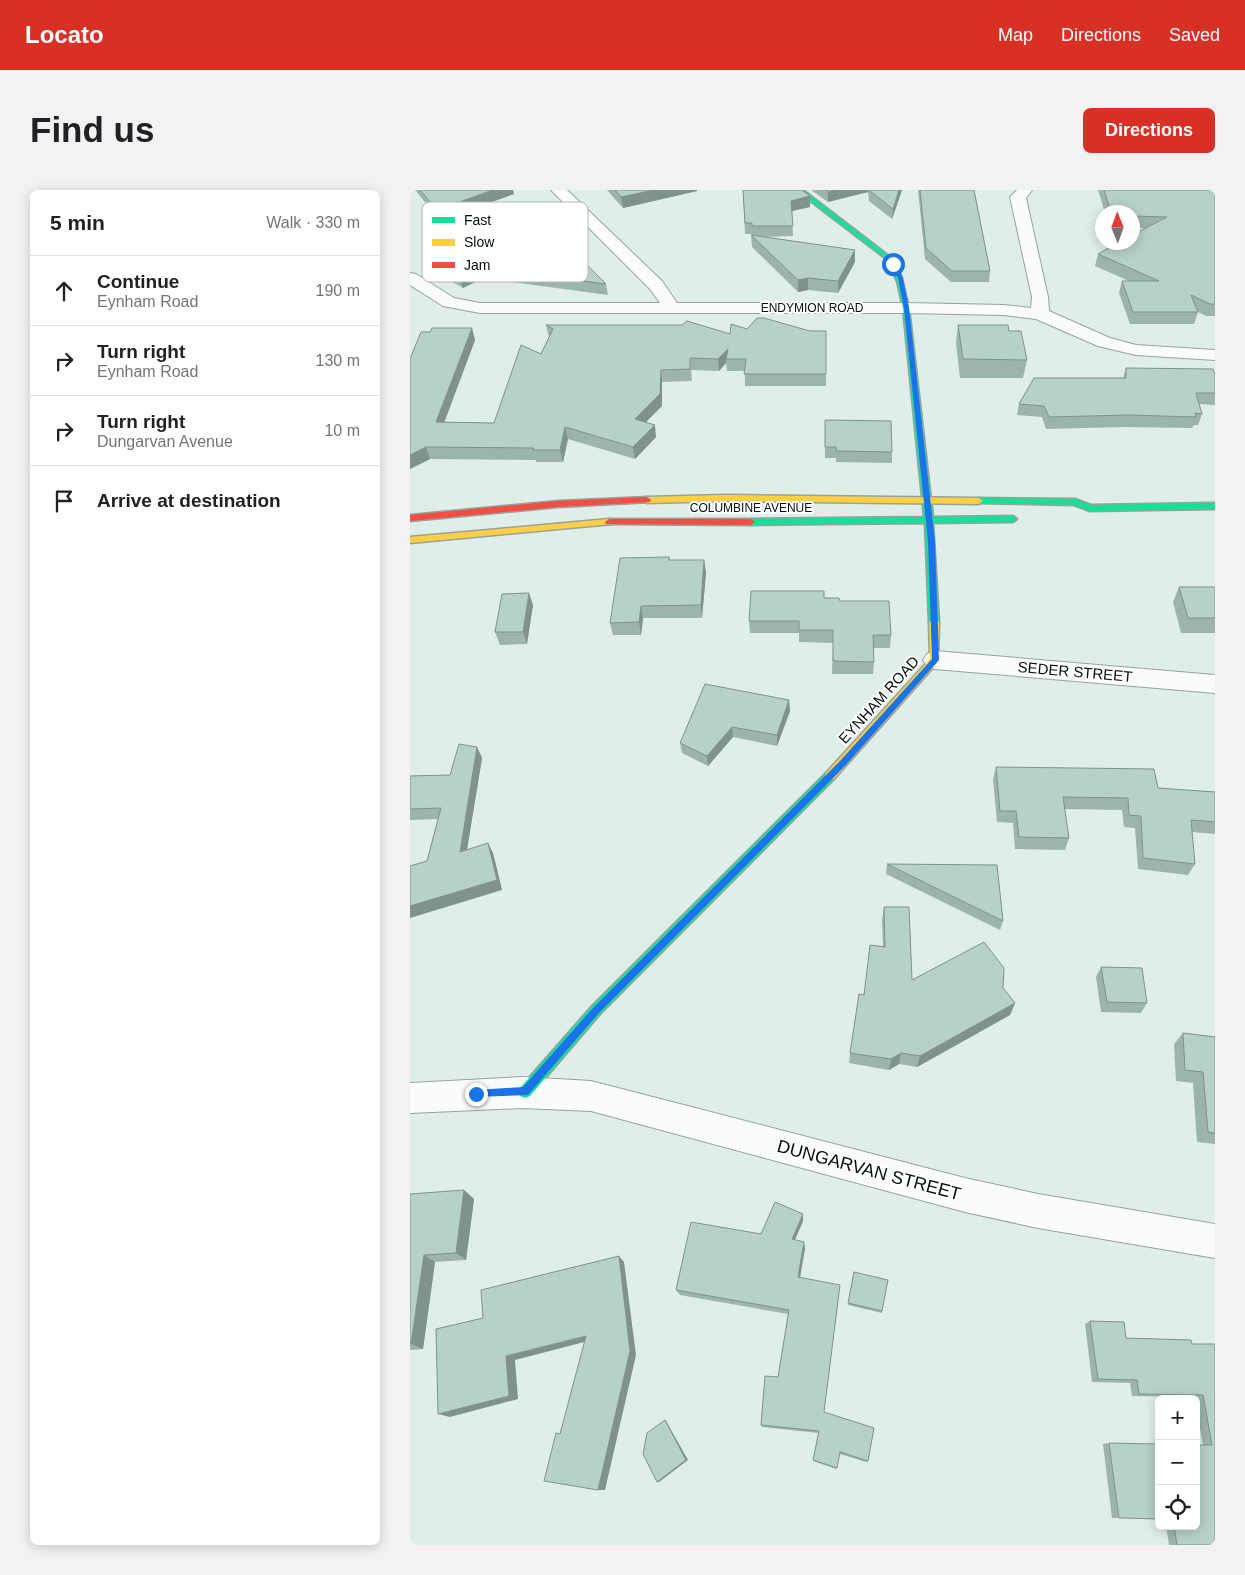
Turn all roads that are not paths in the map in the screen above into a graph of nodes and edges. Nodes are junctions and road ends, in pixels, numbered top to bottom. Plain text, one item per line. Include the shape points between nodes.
1 (558, 190) edge
2 (799, 190) edge
3 (1026, 190) edge
4 (570, 202) edge
5 (588, 219) edge
6 (410, 278) edge
7 (906, 308) junction
8 (673, 309) junction
9 (1040, 314) junction
10 (1215, 355) edge
11 (614, 501) junction
12 (928, 501) junction
13 (1215, 506) edge
14 (1090, 508) junction
15 (1069, 514) dead end
16 (410, 518) edge
17 (1025, 518) dead end
18 (930, 521) junction
19 (613, 522) junction
20 (410, 540) edge
21 (935, 660) junction
22 (1215, 684) edge
23 (525, 1092) junction
24 (410, 1098) edge
25 (1215, 1241) edge

1 - 4 street
2 - 7 main road, EYNHAM ROAD via 893,264 901,278
3 - 9 street via 1018,198 1040,297
5 - 8 street via 656,285
6 - 8 street, ENDYMION ROAD via 438,297 465,306
7 - 8 street, ENDYMION ROAD
7 - 9 street, ENDYMION ROAD
7 - 12 main road, EYNHAM ROAD
9 - 10 street, ENDYMION ROAD via 1119,346 1156,353
11 - 12 main road, COLUMBINE AVENUE via 726,498
11 - 16 main road, COLUMBINE AVENUE
11 - 19 main road
12 - 14 main road, COLUMBINE AVENUE via 1075,502
12 - 18 main road, EYNHAM ROAD
13 - 14 main road, COLUMBINE AVENUE
14 - 15 main road, COLUMBINE AVENUE
17 - 18 main road, COLUMBINE AVENUE
18 - 19 main road, COLUMBINE AVENUE
18 - 21 main road, EYNHAM ROAD
19 - 20 main road, COLUMBINE AVENUE
21 - 22 street, SEDER STREET
21 - 23 main road, EYNHAM ROAD via 843,763 596,1010
23 - 24 street, DUNGARVAN STREET
23 - 25 street, DUNGARVAN STREET via 591,1096 965,1195 1038,1211

